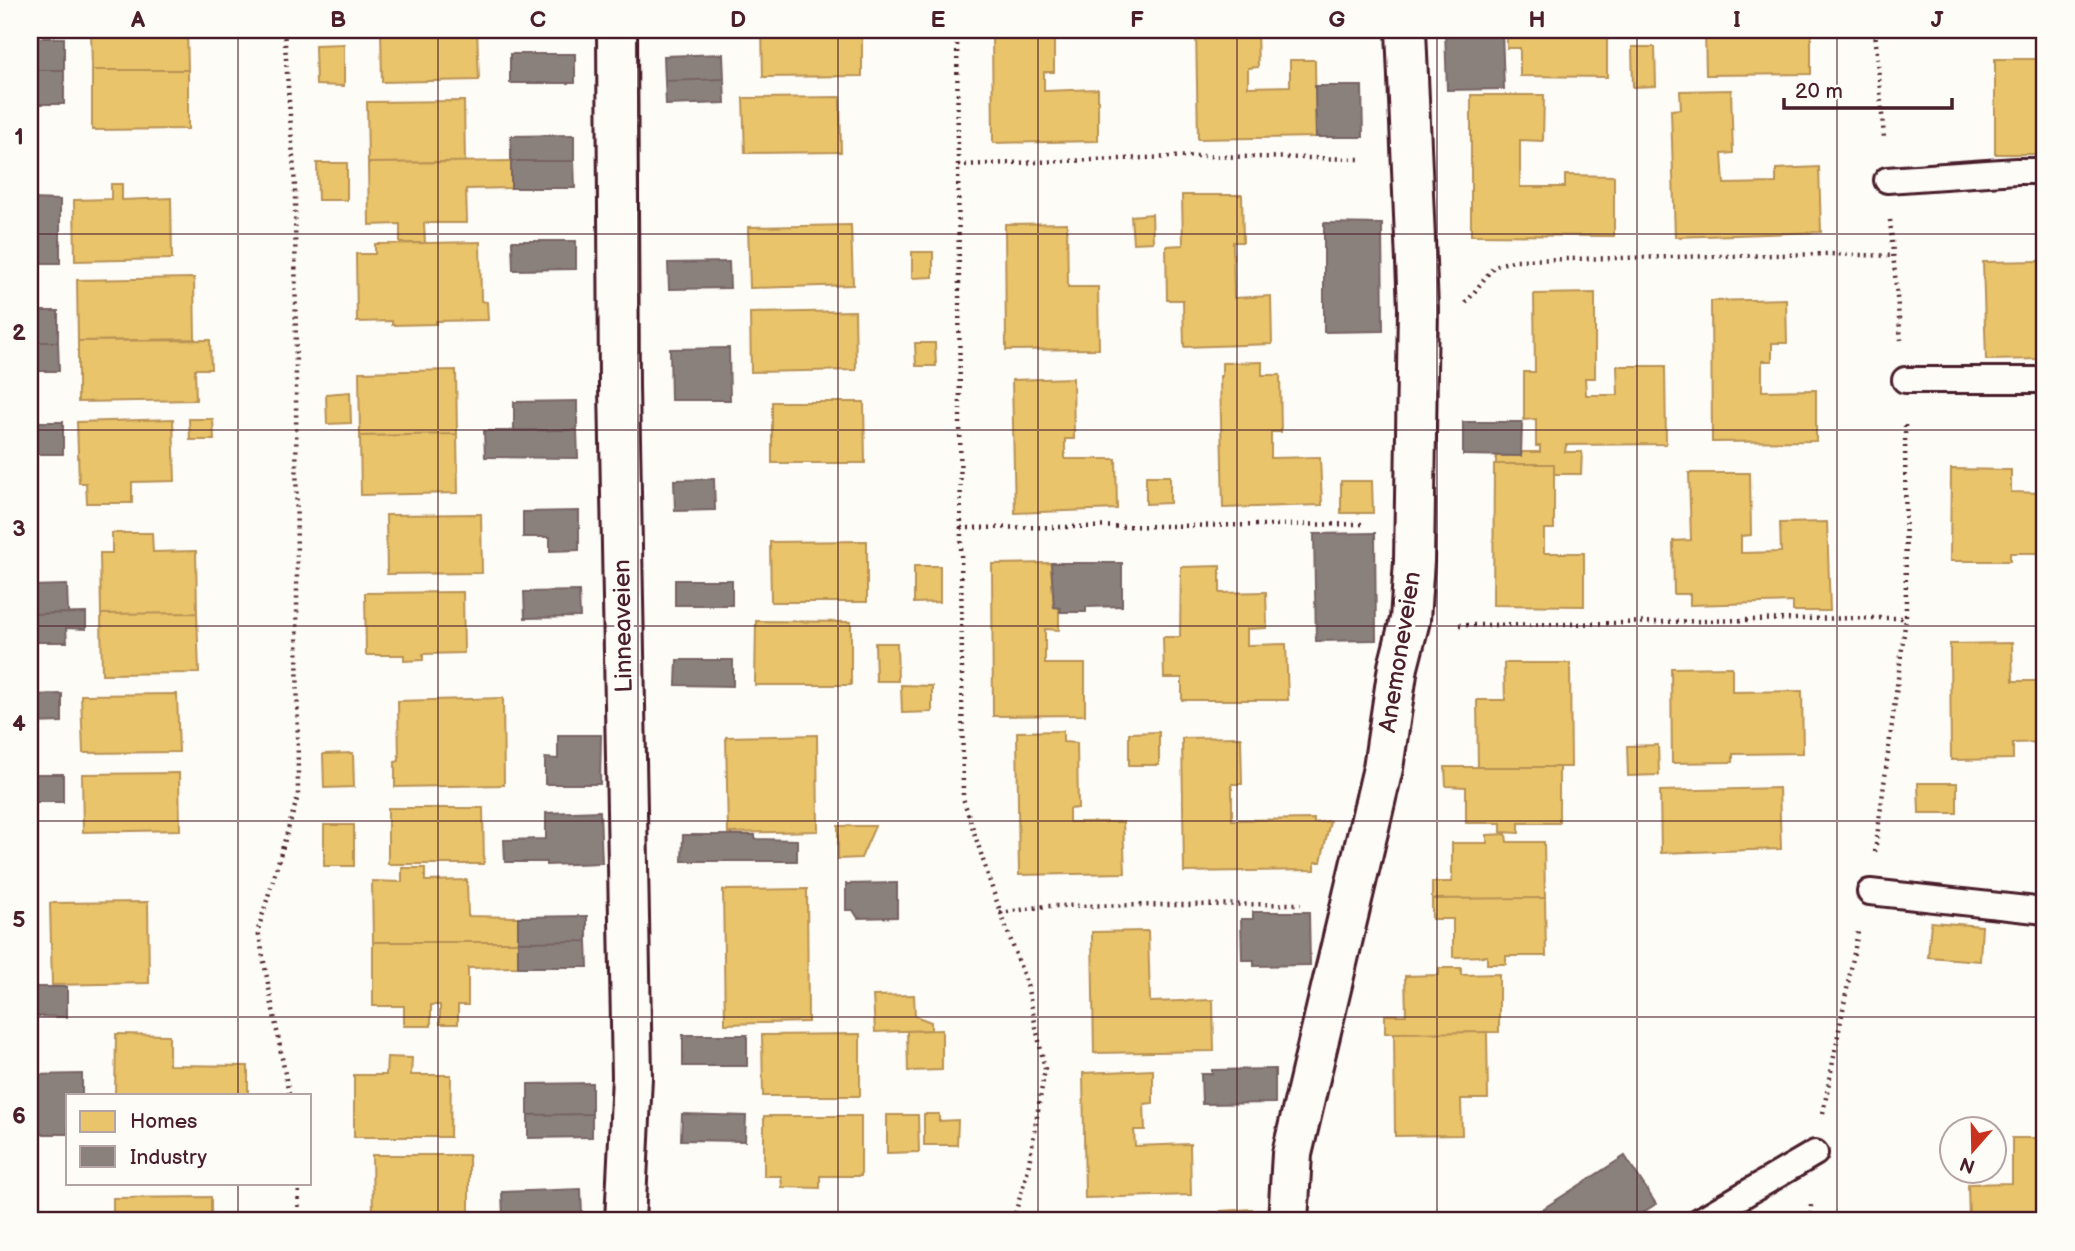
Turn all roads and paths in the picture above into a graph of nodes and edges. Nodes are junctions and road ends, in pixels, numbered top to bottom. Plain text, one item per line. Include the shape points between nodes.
1 (285, 30) edge
2 (617, 30) edge
3 (957, 30) edge
4 (1406, 30) edge
5 (1875, 30) edge
6 (1413, 160) junction
7 (958, 165) junction
8 (2045, 171) edge
9 (1887, 180) junction
10 (1894, 256) junction
11 (1418, 308) junction
12 (1905, 380) junction
13 (2045, 380) edge
14 (1415, 523) junction
15 (961, 528) junction
16 (1906, 618) junction
17 (1410, 620) junction
18 (1870, 892) junction
19 (1351, 904) junction
20 (2045, 911) edge
21 (1000, 913) junction
22 (289, 1094) edge
23 (1815, 1153) junction
24 (299, 1184) edge
25 (298, 1221) edge
26 (625, 1221) edge
27 (1013, 1221) edge
28 (1288, 1221) edge
29 (1699, 1221) edge
30 (1810, 1221) edge

1 - 22 path via 295,186 298,796 258,930
2 - 26 street, Linneaveien via 632,1077
3 - 7 path
4 - 6 street, Anemoneveien
5 - 9 path
6 - 7 path via 1198,156
6 - 11 street, Anemoneveien
7 - 15 path
8 - 9 lane
9 - 10 path
10 - 11 path via 1516,260 1494,265 1460,307
10 - 12 path
11 - 14 street, Anemoneveien
12 - 13 lane
12 - 16 path
14 - 15 path
14 - 17 street, Anemoneveien
15 - 21 path via 963,798
16 - 17 path via 1562,625 1442,625
16 - 18 path
17 - 19 street, Anemoneveien via 1383,768
18 - 20 lane
18 - 23 path via 1856,940
19 - 21 path via 1048,906
19 - 28 street, Anemoneveien via 1292,1154
21 - 27 path via 1027,985 1045,1069 1028,1169
23 - 29 lane
23 - 30 path
24 - 25 path

